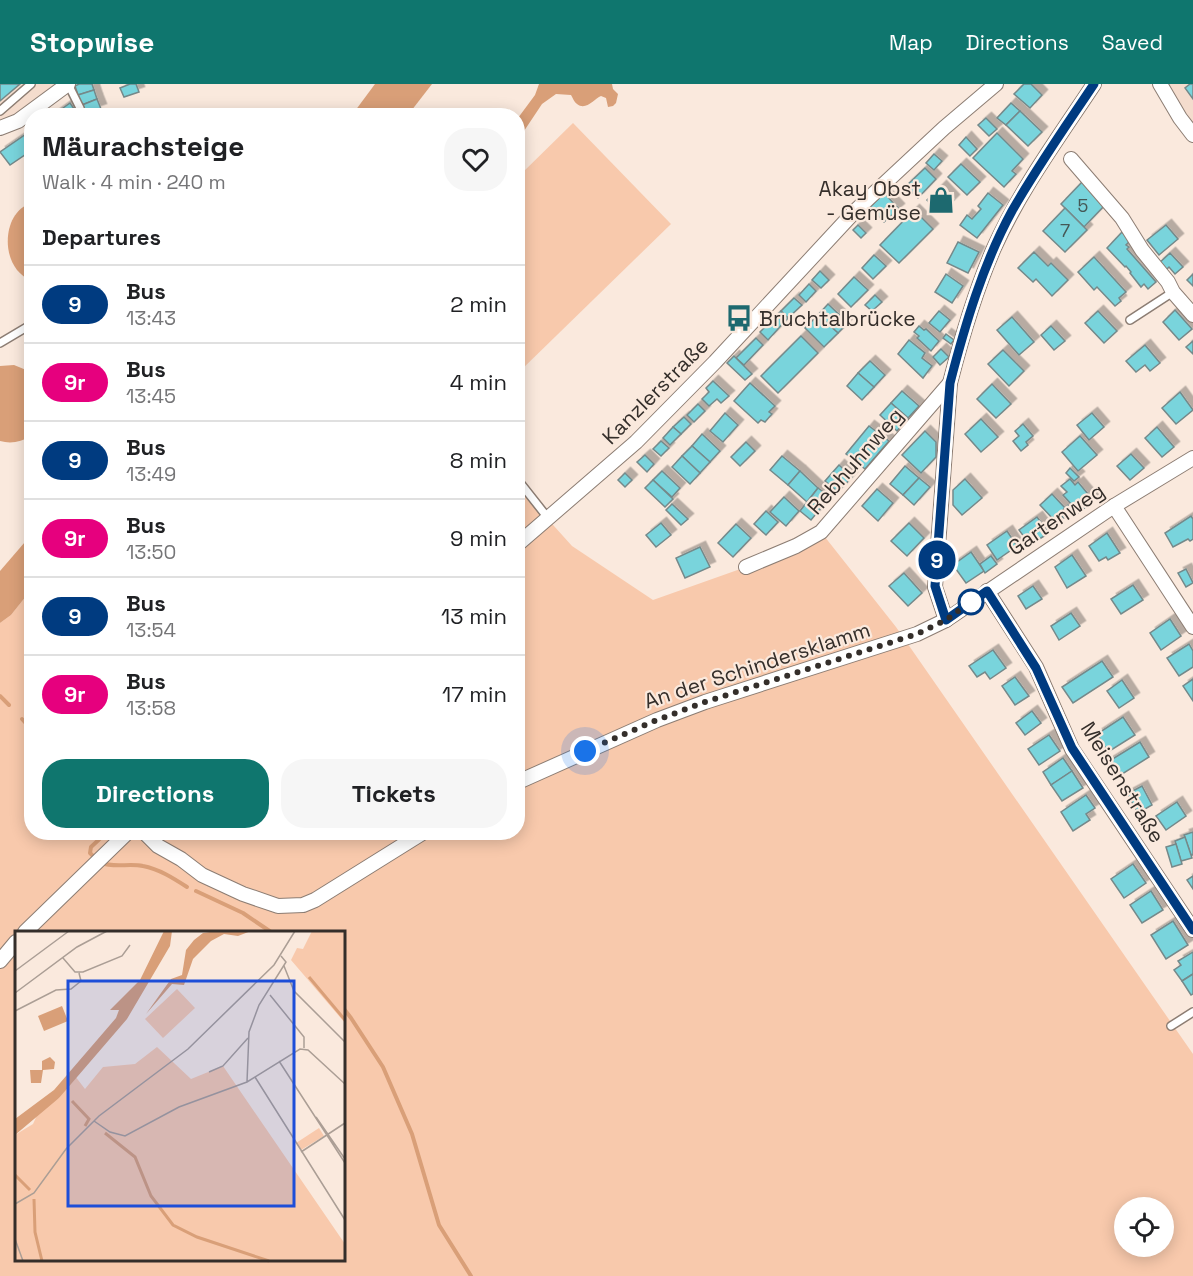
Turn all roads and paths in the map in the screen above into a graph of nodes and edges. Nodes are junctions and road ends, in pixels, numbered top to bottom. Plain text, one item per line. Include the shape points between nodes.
1 (31, 84) edge
2 (68, 84) edge
3 (996, 84) edge
4 (1094, 84) edge
5 (1161, 84) edge
6 (36, 108) edge
7 (80, 108) dead end
8 (0, 111) edge
9 (24, 117) edge
10 (0, 128) edge
11 (1193, 135) edge
12 (1071, 159) dead end
13 (1173, 292) junction
14 (1193, 315) edge
15 (1130, 320) dead end
16 (24, 329) edge
17 (0, 343) edge
18 (950, 383) junction
19 (1193, 458) edge
20 (525, 489) edge
21 (1114, 506) junction
22 (549, 519) junction
23 (525, 538) edge
24 (746, 567) dead end
25 (987, 591) junction
26 (946, 620) junction
27 (1193, 627) edge
28 (525, 779) edge
29 (120, 840) edge
30 (152, 840) edge
31 (411, 840) edge
32 (1193, 930) edge
33 (27, 931) edge
34 (15, 943) edge
35 (0, 961) edge
36 (1193, 1012) edge
37 (1171, 1026) dead end

1 - 8 lane
2 - 6 street
2 - 7 lane
3 - 22 street, Kanzlerstraße via 855,211 644,434
4 - 18 street via 1012,212 994,248
5 - 11 street
9 - 10 street
12 - 13 street via 1122,218
13 - 14 street
13 - 15 lane
16 - 17 lane
18 - 24 street, Rebhuhnweg via 821,532
18 - 26 street via 935,586
19 - 21 street, Gartenweg
20 - 22 lane
21 - 25 street, Gartenweg
21 - 27 street
22 - 23 street, Kanzlerstraße
25 - 26 street, Gartenweg
25 - 32 street, Meisenstraße via 1036,668 1072,748
26 - 28 street, An der Schindersklamm via 917,634 657,720
29 - 33 street
30 - 31 street via 202,875 264,903 288,906 315,900
34 - 35 street
36 - 37 lane

